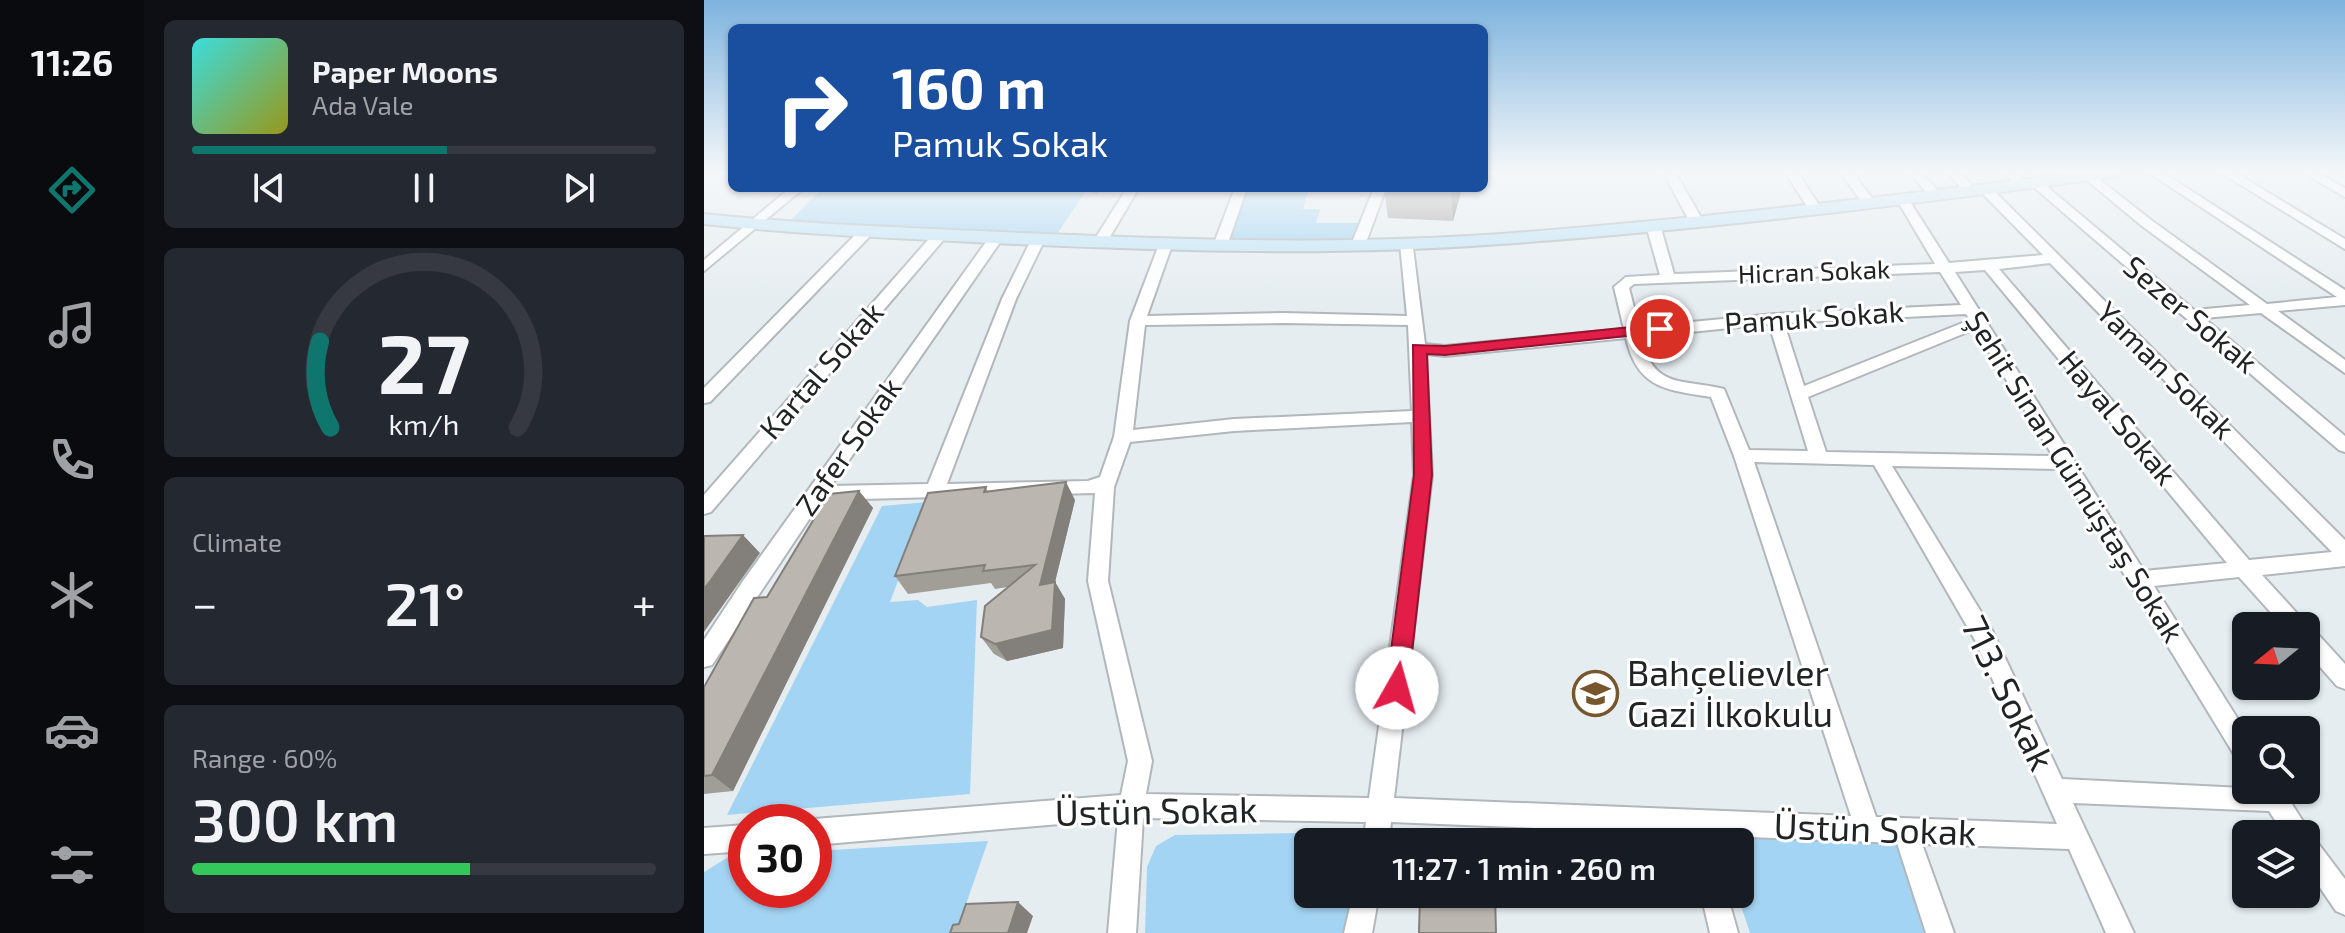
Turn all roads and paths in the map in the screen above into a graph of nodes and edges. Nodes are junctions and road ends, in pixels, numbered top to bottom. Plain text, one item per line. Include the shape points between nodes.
1 (764, 216) edge
2 (1116, 216) edge
3 (1231, 216) edge
4 (1369, 216) edge
5 (1693, 216) edge
6 (1746, 216) edge
7 (1913, 216) edge
8 (2005, 216) edge
9 (2067, 216) edge
10 (2138, 216) edge
11 (2220, 216) edge
12 (2297, 216) edge
13 (704, 219) edge
14 (1696, 221) junction
15 (753, 224) junction
16 (1653, 225) junction
17 (866, 232) junction
18 (940, 235) junction
19 (996, 238) junction
20 (1038, 239) junction
21 (1100, 242) junction
22 (1407, 243) junction
23 (1165, 245) junction
24 (1358, 245) junction
25 (2345, 245) edge
26 (1220, 246) junction
27 (2053, 258) junction
28 (1989, 266) junction
29 (704, 267) edge
30 (1944, 267) junction
31 (1668, 278) junction
32 (2345, 298) edge
33 (2267, 308) junction
34 (2190, 315) junction
35 (1974, 316) junction
36 (1775, 319) junction
37 (1138, 321) junction
38 (1416, 321) junction
39 (1631, 331) junction
40 (1418, 348) junction
41 (2345, 368) edge
42 (1799, 394) junction
43 (704, 398) edge
44 (1421, 416) junction
45 (1123, 437) junction
46 (2345, 446) edge
47 (1743, 456) junction
48 (1819, 459) junction
49 (1880, 460) junction
50 (2065, 463) junction
51 (1107, 481) junction
52 (935, 491) junction
53 (816, 493) junction
54 (704, 507) edge
55 (2345, 555) edge
56 (2245, 570) junction
57 (2136, 580) junction
58 (2283, 612) edge
59 (2320, 651) edge
60 (704, 658) edge
61 (2345, 679) edge
62 (2232, 731) edge
63 (2056, 791) junction
64 (2232, 793) edge
65 (1131, 806) junction
66 (1382, 810) junction
67 (1379, 828) edge
68 (1641, 828) edge
69 (1868, 829) junction
70 (1905, 830) junction
71 (832, 831) edge
72 (1754, 831) edge
73 (2074, 837) junction
74 (728, 839) edge
75 (704, 841) edge
76 (2320, 864) edge
77 (2342, 894) edge
78 (1363, 908) edge
79 (1718, 908) edge
80 (1122, 933) edge
81 (1358, 933) edge
82 (1724, 933) edge
83 (1940, 933) edge
84 (2120, 933) edge

1 - 15 street
2 - 21 street
3 - 26 street
4 - 24 street
5 - 14 street
6 - 14 street
7 - 30 street, Şehit Sinan Gümüştaş Sokak
8 - 27 street, Yaman Sokak
9 - 34 street, Sezer Sokak
10 - 33 street
11 - 32 street
12 - 25 street
13 - 15 street
14 - 16 street
15 - 17 street
15 - 29 street
16 - 22 street
16 - 31 street
17 - 18 street
17 - 43 street
18 - 19 street
18 - 54 street, Kartal Sokak
19 - 20 street
19 - 53 street, Zafer Sokak
20 - 21 street
20 - 52 street via 1009,299
21 - 23 street
22 - 24 street
22 - 38 street
23 - 26 street
23 - 37 street
24 - 26 street
27 - 28 street, Hicran Sokak
27 - 55 street, Yaman Sokak
28 - 30 street, Hicran Sokak
28 - 56 street, Hayal Sokak
30 - 31 street, Hicran Sokak
30 - 35 street, Şehit Sinan Gümüştaş Sokak
31 - 39 street, Hicran Sokak via 1631,280 1621,287
32 - 33 street
33 - 34 street
33 - 41 street
34 - 46 street, Sezer Sokak
35 - 36 street, Pamuk Sokak
35 - 42 street
35 - 50 street, Şehit Sinan Gümüştaş Sokak
36 - 39 street, Pamuk Sokak
36 - 42 street
37 - 38 street
37 - 45 street
38 - 40 street
39 - 40 street, Pamuk Sokak via 1445,351
39 - 47 street via 1641,366 1653,380 1718,393
40 - 44 street
42 - 48 street
44 - 45 street via 1234,425
44 - 66 street via 1423,475
45 - 51 street
47 - 48 street
47 - 69 street
48 - 49 street
49 - 50 street
49 - 63 street, 713. Sokak via 1984,636
50 - 57 street, Şehit Sinan Gümüştaş Sokak
51 - 52 street via 1089,488
51 - 65 street via 1098,581 1140,761
52 - 53 street
53 - 60 street, Zafer Sokak
55 - 56 street
56 - 57 street
56 - 58 street, Hayal Sokak
57 - 62 street, Şehit Sinan Gümüştaş Sokak
59 - 61 street
63 - 64 street
63 - 73 street, 713. Sokak
65 - 66 street, Üstün Sokak
65 - 71 street, Üstün Sokak
65 - 80 street
66 - 67 street
66 - 68 street, Üstün Sokak
69 - 70 street, Üstün Sokak
69 - 72 street, Üstün Sokak
70 - 73 street, Üstün Sokak
70 - 83 street
73 - 84 street, 713. Sokak
74 - 75 street
76 - 77 street
78 - 81 street
79 - 82 street

